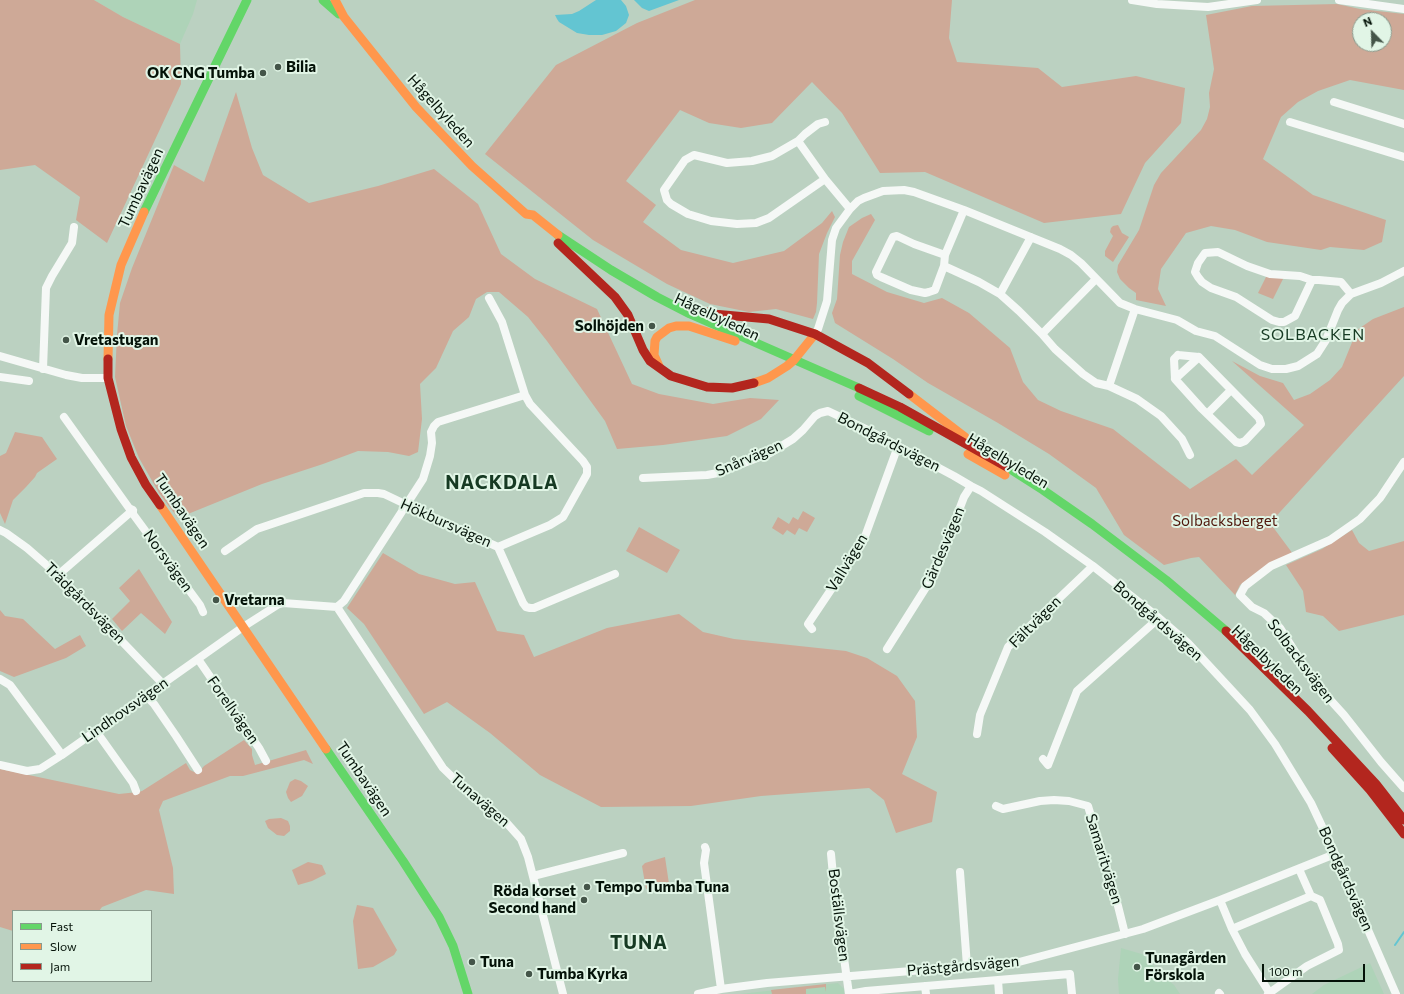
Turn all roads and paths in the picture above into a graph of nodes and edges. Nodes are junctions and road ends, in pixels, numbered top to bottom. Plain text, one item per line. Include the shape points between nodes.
1 (247, 0) edge
2 (323, 0) edge
3 (335, 0) edge
4 (1132, 0) edge
5 (1257, 0) edge
6 (1339, 0) edge
7 (1404, 9) edge
8 (344, 17) junction
9 (1334, 102) dead end
10 (825, 122) dead end
11 (1290, 122) dead end
12 (1404, 124) edge
13 (798, 142) junction
14 (1404, 157) edge
15 (825, 179) junction
16 (850, 209) junction
17 (964, 210) junction
18 (74, 227) dead end
19 (1031, 237) junction
20 (562, 242) junction
21 (945, 255) junction
22 (944, 266) junction
23 (1404, 271) edge
24 (1096, 279) junction
25 (1312, 280) junction
26 (1000, 294) junction
27 (1351, 294) junction
28 (489, 298) dead end
29 (1135, 309) junction
30 (815, 334) junction
31 (1042, 334) junction
32 (735, 341) junction
33 (0, 356) edge
34 (1199, 357) junction
35 (43, 369) junction
36 (664, 371) junction
37 (0, 377) edge
38 (108, 378) junction
39 (1175, 379) junction
40 (29, 381) dead end
41 (1109, 386) junction
42 (1231, 390) junction
43 (525, 395) junction
44 (1208, 412) junction
45 (820, 413) joint
46 (64, 416) dead end
47 (898, 446) junction
48 (1190, 455) dead end
49 (994, 459) junction
50 (1404, 462) edge
51 (643, 478) dead end
52 (971, 486) junction
53 (407, 506) junction
54 (133, 510) junction
55 (0, 530) edge
56 (498, 547) junction
57 (225, 551) dead end
58 (1094, 566) junction
59 (615, 574) dead end
60 (58, 575) junction
61 (337, 608) junction
62 (203, 612) dead end
63 (1159, 618) junction
64 (243, 627) junction
65 (812, 629) dead end
66 (888, 649) dead end
67 (198, 659) junction
68 (0, 678) edge
69 (163, 684) junction
70 (146, 696) junction
71 (96, 731) junction
72 (978, 734) dead end
73 (62, 755) junction
74 (1043, 759) dead end
75 (266, 761) dead end
76 (0, 765) edge
77 (198, 770) dead end
78 (1404, 788) edge
79 (136, 792) dead end
80 (996, 806) dead end
81 (1404, 820) edge
82 (1404, 834) edge
83 (705, 847) dead end
84 (623, 853) dead end
85 (831, 854) dead end
86 (1335, 854) junction
87 (1299, 869) junction
88 (960, 872) dead end
89 (533, 876) junction
90 (1311, 896) junction
91 (1220, 900) junction
92 (1232, 929) junction
93 (1125, 934) junction
94 (967, 966) junction
95 (847, 976) junction
96 (998, 980) junction
97 (721, 989) junction
98 (925, 990) edge
99 (1268, 993) edge
100 (468, 994) edge
101 (564, 994) edge
102 (698, 994) edge
103 (849, 994) edge
104 (999, 994) edge
105 (1072, 994) edge
106 (1396, 994) edge

1 - 38 main road, Tumbavägen via 142,216 121,265 109,315
2 - 8 main road, Hågelbyleden
3 - 8 main road, Hågelbyleden
4 - 5 street via 1208,7
6 - 7 street
8 - 20 main road, Hågelbyleden via 437,130 472,166
9 - 12 street
10 - 13 street via 814,127
11 - 14 street
13 - 15 street
13 - 15 street via 772,156 752,161 727,163 694,155 685,160 664,190 667,200 688,214 711,221 756,223 785,208
15 - 16 street
16 - 17 street via 864,198 894,190 914,192
16 - 30 street via 836,228 832,240 827,301
17 - 19 street
17 - 21 street
18 - 35 street via 72,243 46,288
19 - 24 street via 1071,255
19 - 26 street
20 - 30 main road via 698,310 731,317 769,319
20 - 32 main road, Hågelbyleden via 610,278 678,316
20 - 36 main road via 615,297 628,315 650,361
20 - 49 main road, Hågelbyleden via 670,304 900,407
21 - 22 street
21 - 22 street via 897,236 893,237 876,272 877,275 911,290 925,293 935,290
22 - 26 street
23 - 27 street
24 - 29 street via 1120,303
24 - 31 street
25 - 25 street via 1295,316 1279,322 1236,297 1211,288 1200,280 1195,272 1198,262 1206,253 1218,252 1270,274 1300,276
25 - 27 street via 1341,282
26 - 31 street
27 - 29 street via 1338,310 1326,340 1317,354 1298,366 1286,369 1272,369 1260,365 1215,336 1196,331 1176,320
28 - 43 street, Hökbursvägen via 502,322
29 - 41 street
30 - 36 main road via 787,366 768,378 748,385 732,388 707,387 671,376
30 - 49 main road via 868,363
31 - 41 street via 1054,349 1079,371 1096,383
32 - 36 main road via 689,326 669,328 657,337 654,349 656,360
32 - 82 main road, Hågelbyleden via 841,387 934,434 1040,496 1089,530 1161,584 1232,644 1304,716 1375,796
33 - 35 street
34 - 39 street
34 - 39 street via 1178,355 1174,359
34 - 42 street
35 - 38 street via 82,378
37 - 40 street
38 - 64 main road, Tumbavägen via 121,429 131,457 146,485
39 - 44 street
41 - 48 street via 1144,403 1161,416 1182,439
42 - 44 street
42 - 44 street via 1259,418 1261,424 1245,441 1236,442
43 - 53 street via 438,422 431,432 430,456 423,480
43 - 56 street, Hökbursvägen via 530,404 583,461 587,472 563,516
45 - 47 street, Bondgårdsvägen via 828,411
45 - 51 street, Snårvägen via 803,430 770,453 718,473
46 - 54 street, Norsvägen via 129,508
47 - 52 street, Bondgårdsvägen
47 - 65 street, Vallvägen via 863,542 808,624
49 - 81 main road, Hågelbyleden via 1092,524 1202,609 1308,711 1376,784
50 - 78 street, Solbacksvägen via 1380,498 1360,519 1330,540 1271,566 1245,586 1240,595 1280,628 1314,682
52 - 58 street, Bondgårdsvägen
52 - 66 street, Gärdesvägen via 964,497 935,573
53 - 56 street, Hökbursvägen
53 - 57 street, Hökbursvägen via 378,492 364,492 257,529
53 - 61 street
54 - 60 street
54 - 62 street, Norsvägen via 133,514
55 - 60 street, Trädgårdsvägen via 27,548
56 - 59 street via 526,608 534,608
58 - 63 street, Bondgårdsvägen
58 - 72 street, Fältvägen via 1008,647 980,715
60 - 69 street, Trädgårdsvägen
61 - 64 street, Lindhovsvägen via 283,603
61 - 89 street, Tunavägen via 443,768 474,798 505,821 521,839
63 - 74 street via 1077,691 1048,765
63 - 86 street, Bondgårdsvägen via 1188,643 1253,714 1275,744 1311,803
64 - 67 street, Lindhovsvägen
64 - 100 main road, Tumbavägen via 403,860 439,917 451,942
67 - 69 street, Lindhovsvägen
67 - 75 street, Forellvägen
68 - 73 street via 10,685
69 - 70 street, Lindhovsvägen
70 - 71 street, Lindhovsvägen
70 - 77 street
71 - 73 street, Lindhovsvägen
71 - 79 street via 133,783
73 - 76 street, Lindhovsvägen via 33,771
80 - 93 street, Samaritvägen via 1003,809 1040,801 1069,800 1088,806
83 - 97 street via 704,864
84 - 89 street
85 - 95 street, Boställsvägen
86 - 87 street, Prästgårdsvägen
86 - 106 street, Bondgårdsvägen
87 - 90 street
87 - 91 street, Prästgårdsvägen
88 - 94 street
89 - 101 street, Tunavägen
90 - 92 street
90 - 99 street via 1320,900 1338,944 1338,950 1307,966
91 - 92 street
91 - 93 street, Prästgårdsvägen
92 - 99 street
93 - 94 street, Prästgårdsvägen via 1019,962
94 - 95 street, Prästgårdsvägen
95 - 97 street, Prästgårdsvägen
95 - 103 street, Boställsvägen
96 - 98 street
96 - 104 street
96 - 105 street via 1070,974
97 - 102 street, Prästgårdsvägen
98 - 103 street via 866,991

